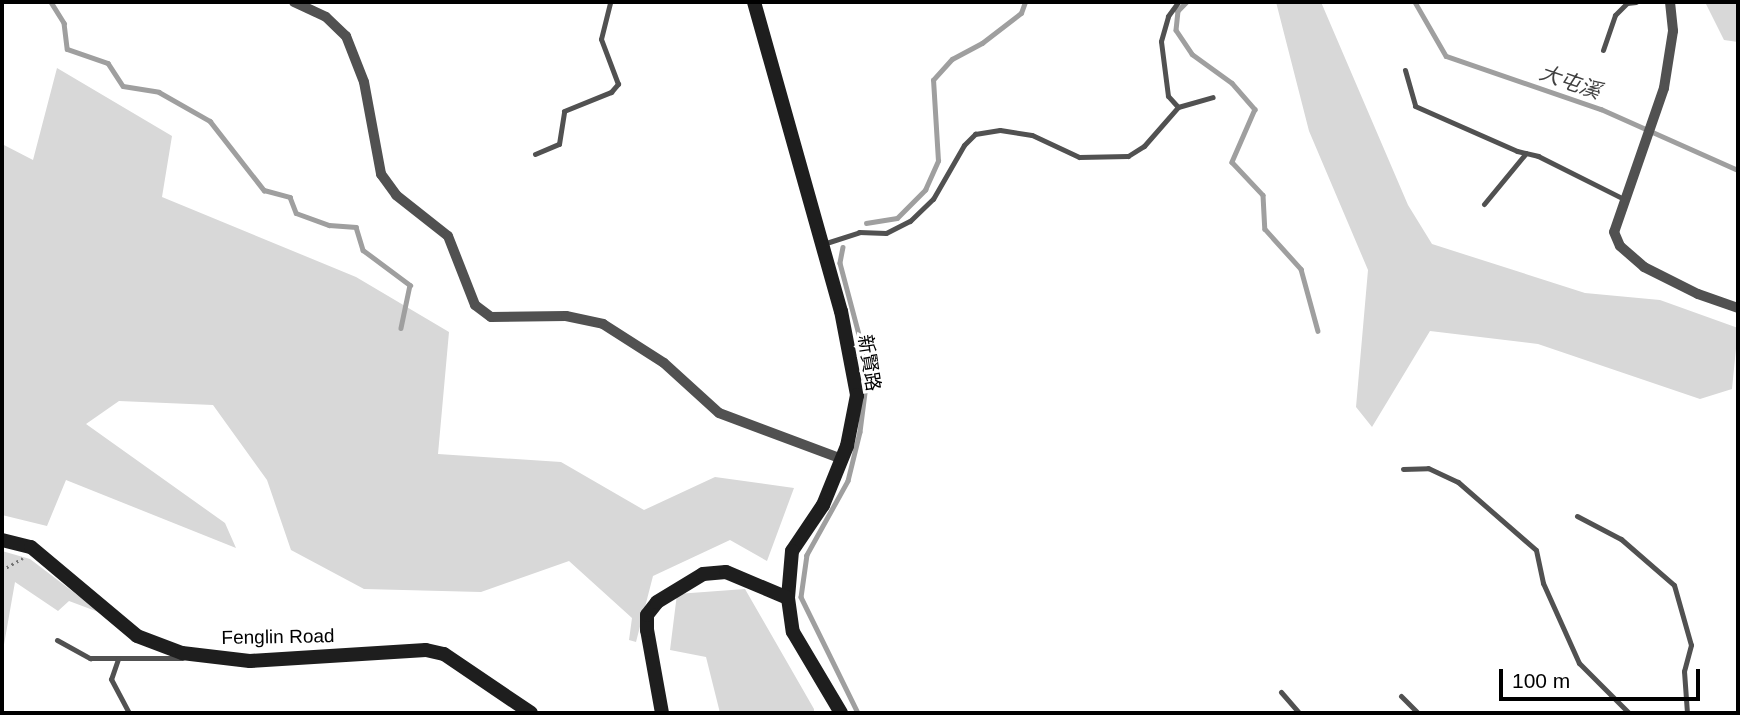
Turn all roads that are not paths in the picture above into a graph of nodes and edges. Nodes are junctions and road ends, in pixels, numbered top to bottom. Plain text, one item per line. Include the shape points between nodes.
1 (294, 2) edge
2 (610, 2) edge
3 (754, 2) edge
4 (1178, 2) edge
5 (1636, 2) edge
6 (1670, 2) edge
7 (1603, 50) dead end
8 (1405, 70) dead end
9 (1213, 97) dead end
10 (1178, 107) junction
11 (535, 153) dead end
12 (1526, 153) junction
13 (1626, 201) junction
14 (1484, 204) dead end
15 (823, 244) junction
16 (1738, 308) edge
17 (842, 459) junction
18 (1403, 469) dead end
19 (1577, 516) dead end
20 (2, 540) edge
21 (788, 598) junction
22 (57, 640) dead end
23 (210, 657) junction
24 (118, 660) junction
25 (1281, 692) dead end
26 (1401, 696) dead end
27 (129, 713) edge
28 (531, 713) edge
29 (662, 713) edge
30 (841, 713) edge
31 (1299, 713) edge
32 (1418, 713) edge
33 (1629, 713) edge
34 (1687, 713) edge

1 - 17 street via 326,18 346,36 364,82 382,174 396,195 448,236 475,305 491,317 566,316 603,324 664,363 719,413
2 - 11 lane via 601,39 618,84 611,92 564,111 559,144
3 - 15 street, 新賢路
4 - 10 lane via 1168,16 1161,41 1168,96
5 - 7 lane via 1627,3 1615,15
6 - 13 street via 1673,31 1664,88
8 - 12 lane via 1415,106
9 - 10 lane
10 - 15 lane via 1144,146 1128,156 1100,160 1079,157 1032,135 1000,130 975,134 933,199 910,221 886,233 859,232
12 - 13 lane
12 - 14 lane
13 - 16 street via 1614,232 1629,256 1698,294
15 - 17 street, 新賢路 via 857,395
17 - 21 street, 新賢路 via 822,505 792,551
18 - 33 lane via 1428,468 1458,482 1536,550 1543,583 1579,663
19 - 34 lane via 1621,539 1674,585 1691,645 1684,671
20 - 23 street, Fenglin Road via 31,547 137,636 182,653
21 - 29 street via 726,572 703,574 657,602 647,615 647,630
21 - 30 street, 新賢路 via 793,632
22 - 24 lane via 90,658
23 - 24 lane
23 - 28 street, Fenglin Road via 250,661 426,650 444,654
24 - 27 lane via 111,679
25 - 31 lane
26 - 32 lane

